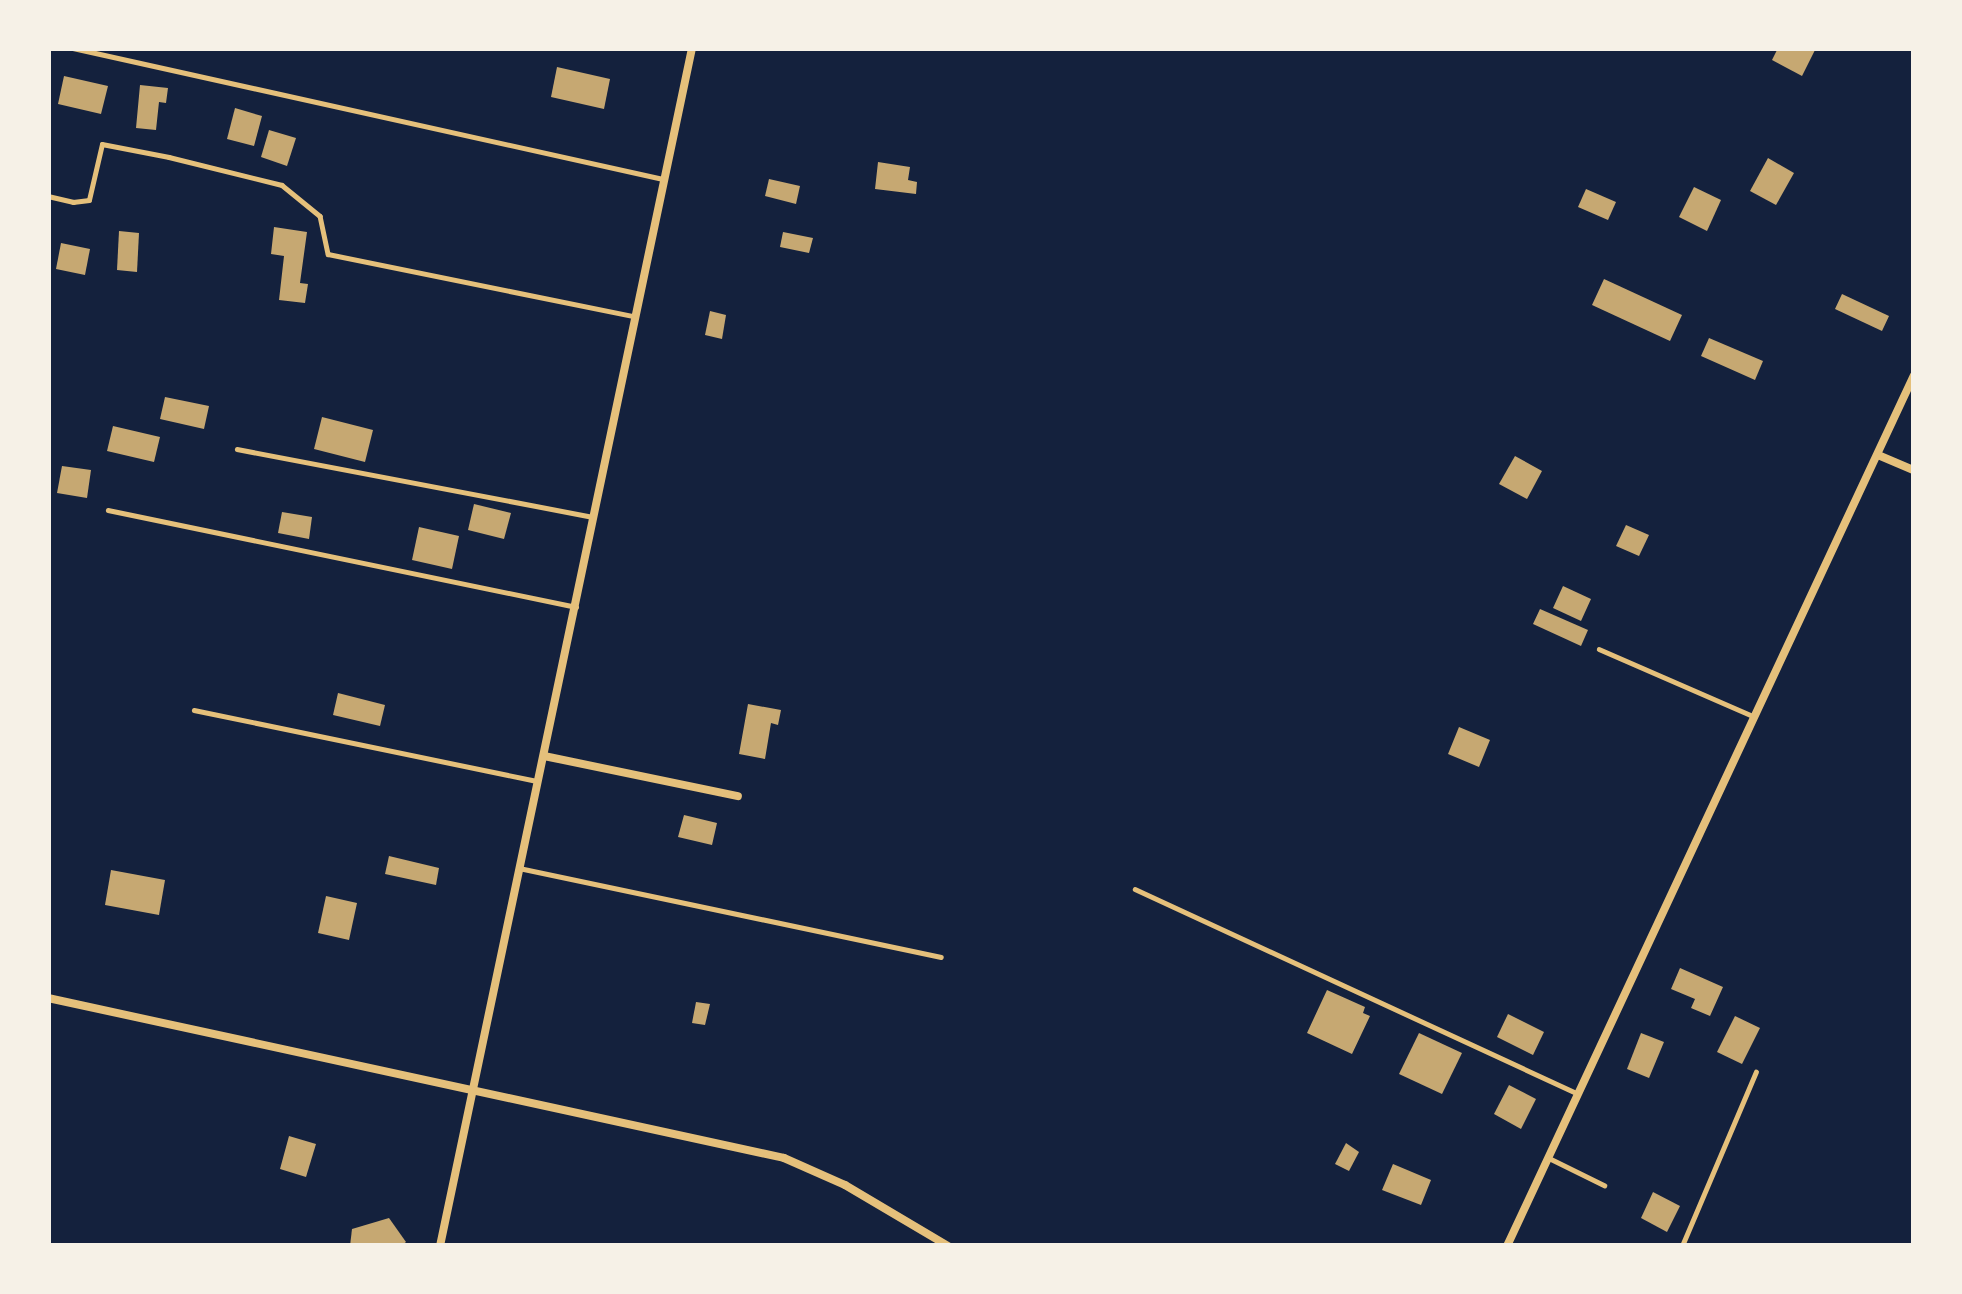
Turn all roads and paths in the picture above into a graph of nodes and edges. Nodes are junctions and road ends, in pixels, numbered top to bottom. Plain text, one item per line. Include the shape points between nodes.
1 (73, 48) edge
2 (692, 48) edge
3 (663, 179) junction
4 (48, 196) edge
5 (632, 316) junction
6 (1914, 375) edge
7 (237, 449) dead end
8 (1878, 455) junction
9 (1914, 470) edge
10 (108, 510) dead end
11 (593, 517) junction
12 (576, 607) junction
13 (1599, 649) dead end
14 (194, 710) dead end
15 (1753, 716) junction
16 (544, 756) junction
17 (538, 781) junction
18 (738, 796) dead end
19 (519, 868) junction
20 (1135, 889) dead end
21 (941, 957) dead end
22 (48, 998) edge
23 (1756, 1072) dead end
24 (1576, 1093) junction
25 (471, 1094) junction
26 (1547, 1157) junction
27 (1604, 1185) dead end
28 (440, 1246) edge
29 (948, 1246) edge
30 (1507, 1246) edge
31 (1682, 1246) edge

1 - 3 lane
2 - 3 street
3 - 5 street
4 - 5 lane via 89,200 102,144 169,157 282,185 320,216 328,254
5 - 11 street
6 - 8 street
7 - 11 lane
8 - 9 street
8 - 15 street
10 - 12 lane
11 - 12 street
12 - 16 street
13 - 15 lane
14 - 17 lane
15 - 24 street
16 - 17 street
16 - 18 street
17 - 19 street
19 - 21 lane
19 - 25 street
20 - 24 lane
22 - 25 street
23 - 31 lane
24 - 26 street
25 - 28 street
25 - 29 street via 794,1161
26 - 27 lane
26 - 30 street

